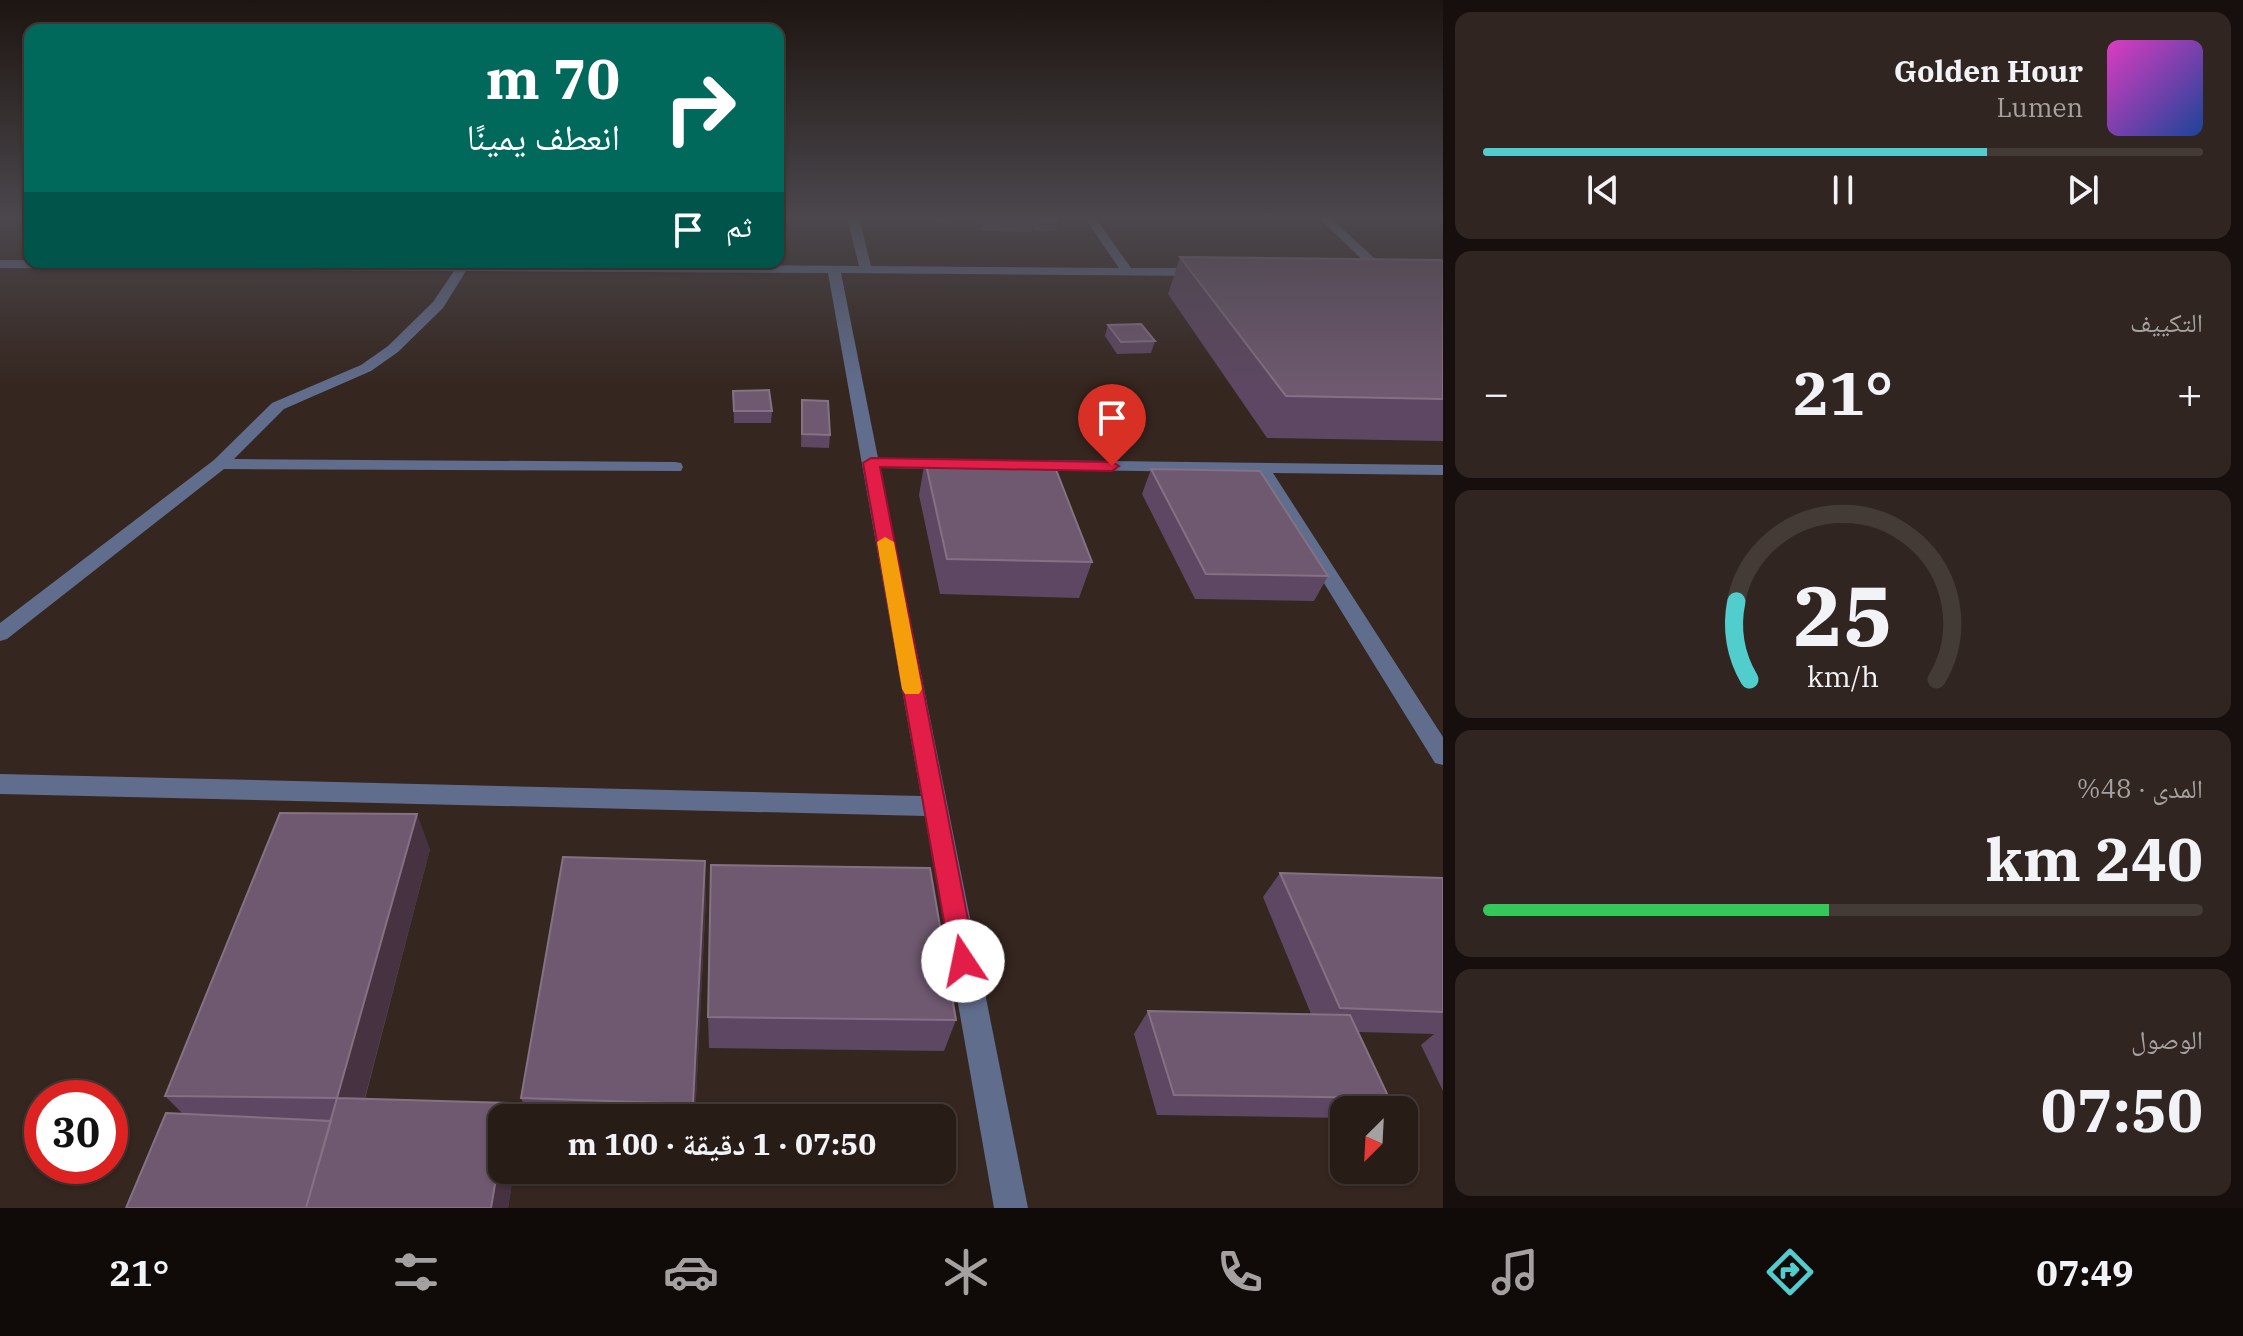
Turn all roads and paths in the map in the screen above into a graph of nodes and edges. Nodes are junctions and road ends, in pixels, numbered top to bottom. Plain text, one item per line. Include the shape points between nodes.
1 (459, 273) edge
2 (835, 273) edge
3 (1368, 274) edge
4 (1384, 274) joint
5 (1399, 274) edge
6 (871, 463) junction
7 (220, 464) junction
8 (965, 464) edge
9 (1012, 465) edge
10 (675, 467) dead end
11 (1262, 469) junction
12 (1443, 470) edge
13 (0, 634) edge
14 (1443, 756) edge
15 (0, 784) edge
16 (933, 806) junction
17 (1011, 1208) edge

1 - 7 street via 438,305 393,349 366,368 278,406
2 - 6 street
3 - 4 street
4 - 5 street
6 - 8 street
6 - 16 street
7 - 10 street
7 - 13 street
9 - 11 street
11 - 12 street
11 - 14 street
15 - 16 street
16 - 17 street

